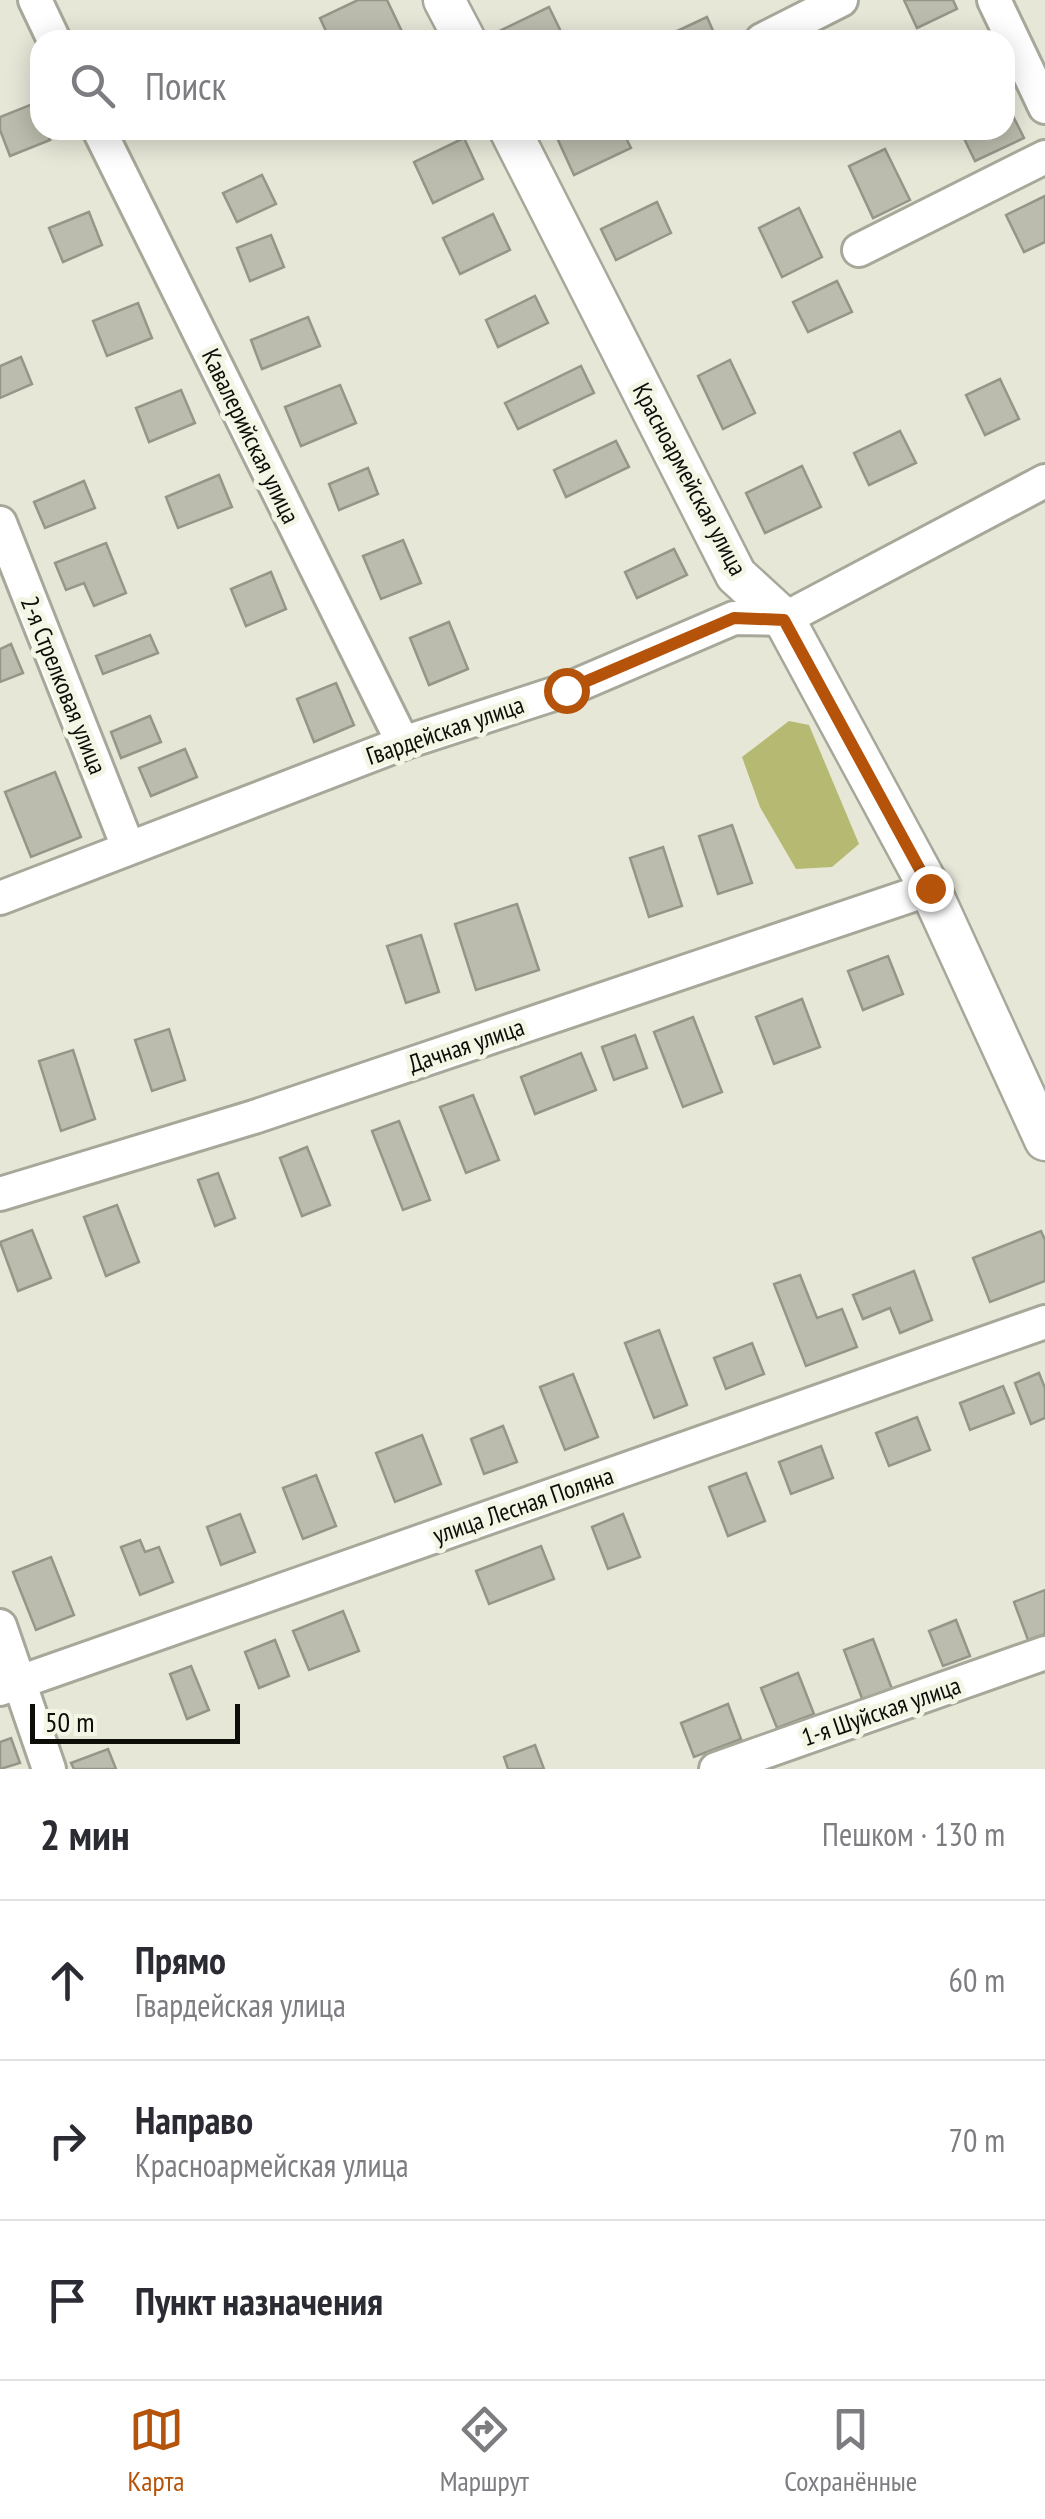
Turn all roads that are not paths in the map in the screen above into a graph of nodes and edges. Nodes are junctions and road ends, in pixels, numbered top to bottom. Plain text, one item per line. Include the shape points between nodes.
1 (34, 0) edge
2 (444, 0) edge
3 (841, 0) edge
4 (994, 0) edge
5 (49, 30) edge
6 (460, 30) edge
7 (782, 30) edge
8 (1008, 30) edge
9 (1015, 44) edge
10 (1045, 107) edge
11 (104, 140) edge
12 (515, 140) edge
13 (1045, 158) edge
14 (859, 250) dead end
15 (1045, 481) edge
16 (0, 523) edge
17 (784, 620) junction
18 (403, 743) junction
19 (128, 847) junction
20 (930, 888) junction
21 (0, 898) edge
22 (1045, 1140) edge
23 (0, 1194) edge
24 (1045, 1322) edge
25 (0, 1626) edge
26 (1045, 1653) edge
27 (9, 1686) edge
28 (49, 1769) edge
29 (716, 1769) edge

1 - 5 street
2 - 6 street
3 - 7 street
4 - 8 street
9 - 10 street
11 - 18 street, Кавалерийская улица
12 - 17 street, Красноармейская улица via 736,575
13 - 14 street
15 - 17 street
16 - 19 street, 2-я Стрелковая улица
17 - 18 street, Гвардейская улица via 734,618 566,690
17 - 20 street, Красноармейская улица
18 - 19 street, Гвардейская улица
19 - 21 street, Гвардейская улица
20 - 22 street, Красноармейская улица
20 - 23 street, Дачная улица via 254,1117
24 - 27 street, улица Лесная Поляна
25 - 27 street
26 - 29 street, 1-я Шуйская улица
27 - 28 street

